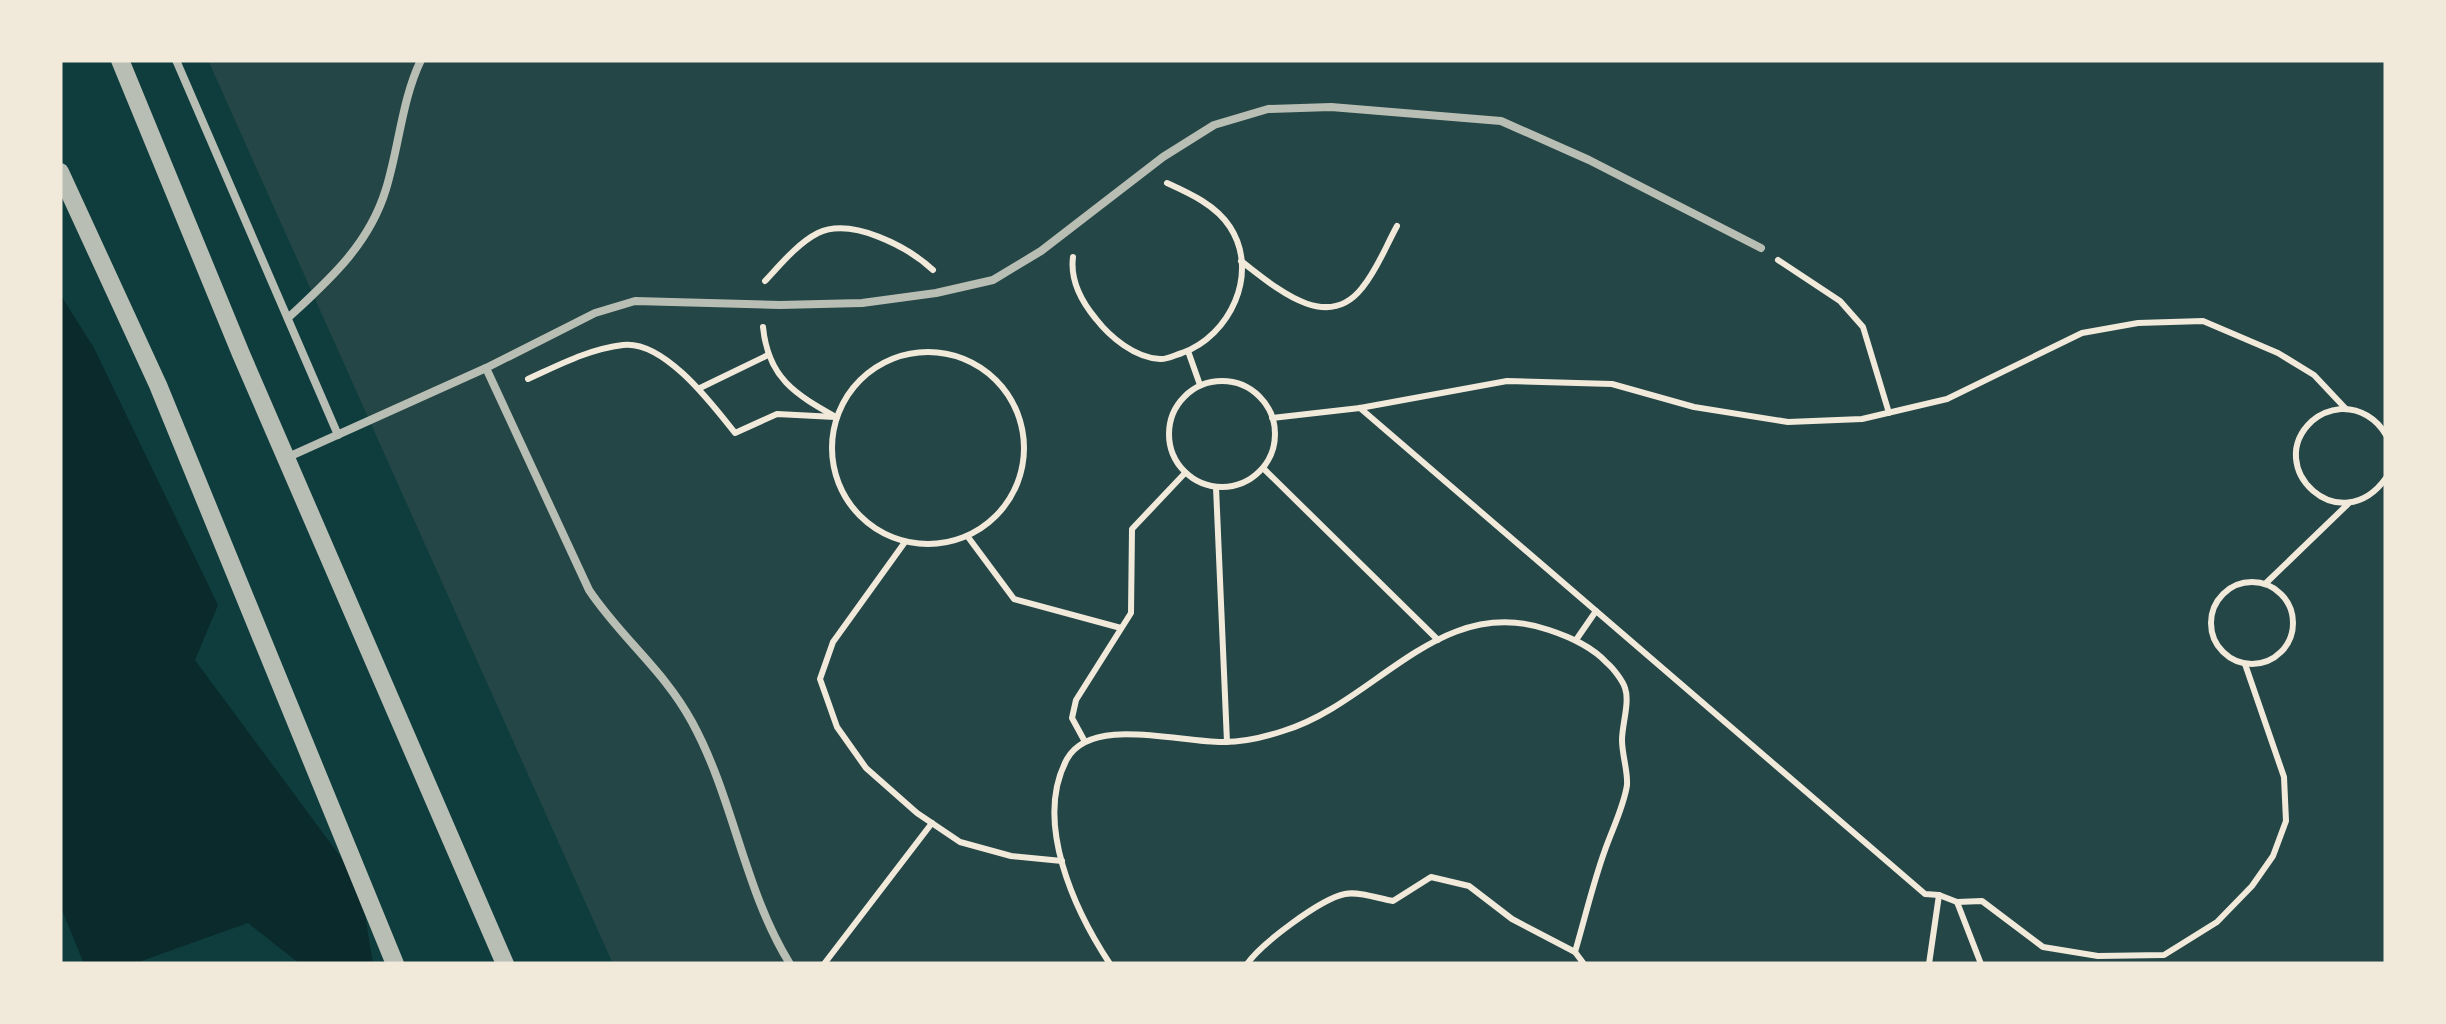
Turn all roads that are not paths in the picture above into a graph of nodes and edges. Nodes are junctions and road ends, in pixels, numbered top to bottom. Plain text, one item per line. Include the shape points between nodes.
1 (120, 60) edge
2 (176, 60) edge
3 (421, 60) edge
4 (60, 172) edge
5 (1761, 248) road end
6 (288, 318) junction
7 (486, 368) junction
8 (338, 435) junction
9 (286, 458) junction
10 (395, 964) edge
11 (505, 964) edge
12 (790, 964) edge

1 - 9 street
2 - 6 lane
3 - 6 lane via 385,192 365,238
4 - 10 street via 158,385
5 - 7 lane via 1501,121 1331,106 1268,109 1214,125 993,280 862,303 635,301 595,313
6 - 8 lane
7 - 8 lane
7 - 12 lane via 588,590 666,679 693,724 772,936
8 - 9 lane
9 - 11 street

